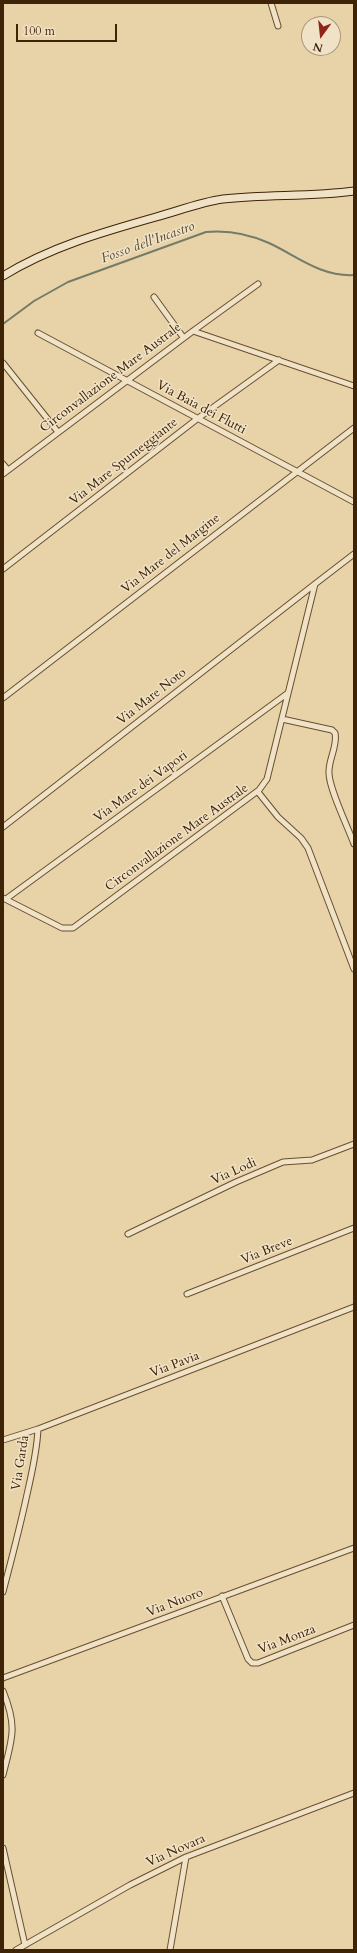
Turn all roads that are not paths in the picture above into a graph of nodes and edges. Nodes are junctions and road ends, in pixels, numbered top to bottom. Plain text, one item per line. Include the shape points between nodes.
1 (271, 3) edge
2 (278, 26) dead end
3 (354, 191) edge
4 (3, 276) edge
5 (258, 284) dead end
6 (154, 297) dead end
7 (193, 331) junction
8 (38, 333) dead end
9 (183, 337) junction
10 (279, 360) junction
11 (3, 363) edge
12 (125, 380) junction
13 (354, 386) edge
14 (197, 419) junction
15 (354, 428) edge
16 (58, 432) junction
17 (3, 464) edge
18 (296, 471) junction
19 (5, 472) edge
20 (354, 502) edge
21 (354, 554) edge
22 (3, 569) edge
23 (315, 584) junction
24 (288, 693) junction
25 (3, 698) edge
26 (282, 719) junction
27 (258, 792) junction
28 (3, 827) edge
29 (354, 844) edge
30 (5, 898) edge
31 (354, 969) edge
32 (354, 1144) edge
33 (354, 1228) edge
34 (128, 1234) dead end
35 (187, 1294) dead end
36 (354, 1308) edge
37 (38, 1429) junction
38 (3, 1440) edge
39 (354, 1548) edge
40 (3, 1592) edge
41 (222, 1596) junction
42 (354, 1625) edge
43 (3, 1678) edge
44 (3, 1691) edge
45 (3, 1775) edge
46 (354, 1793) edge
47 (3, 1848) edge
48 (186, 1857) junction
49 (25, 1945) junction
50 (16, 1950) edge
51 (170, 1950) edge

1 - 2 street
3 - 4 main road via 210,202 67,245
5 - 7 street
6 - 9 street
7 - 9 street, Circonvallazione Mare Australe
7 - 10 street, Circonvallazione Mare Australe
8 - 12 street, Via Baia dei Flutti
9 - 12 street, Circonvallazione Mare Australe
10 - 13 street, Circonvallazione Mare Australe
10 - 14 street, Via Mare Spumeggiante
11 - 16 street
12 - 14 street, Via Baia dei Flutti
12 - 16 street, Circonvallazione Mare Australe
14 - 18 street, Via Baia dei Flutti
14 - 22 street, Via Mare Spumeggiante
15 - 18 street, Via Mare del Margine
16 - 19 street, Circonvallazione Mare Australe
17 - 19 street
18 - 20 street, Via Baia dei Flutti
18 - 25 street, Via Mare del Margine
21 - 23 street
23 - 24 street, Circonvallazione Mare Australe
23 - 28 street, Via Mare Noto
24 - 26 street, Circonvallazione Mare Australe
24 - 30 street, Via Mare dei Vapori
26 - 27 street, Circonvallazione Mare Australe via 267,779
26 - 29 street via 332,730 335,733 329,777
27 - 30 street, Circonvallazione Mare Australe via 73,928 62,928
27 - 31 street via 308,848
32 - 34 street, Via Lodi via 312,1160 283,1162
33 - 35 street, Via Breve
36 - 37 street, Via Pavia
37 - 38 street, Via Pavia
37 - 40 street, Via Garda via 33,1469
39 - 41 street, Via Nuoro
41 - 42 street, Via Monza via 248,1660 254,1663
41 - 43 street, Via Nuoro
44 - 45 street via 11,1710 13,1726
46 - 48 street, Via Novara
47 - 49 street
48 - 49 street, Via Novara via 130,1885
48 - 51 street
49 - 50 street, Via Novara

